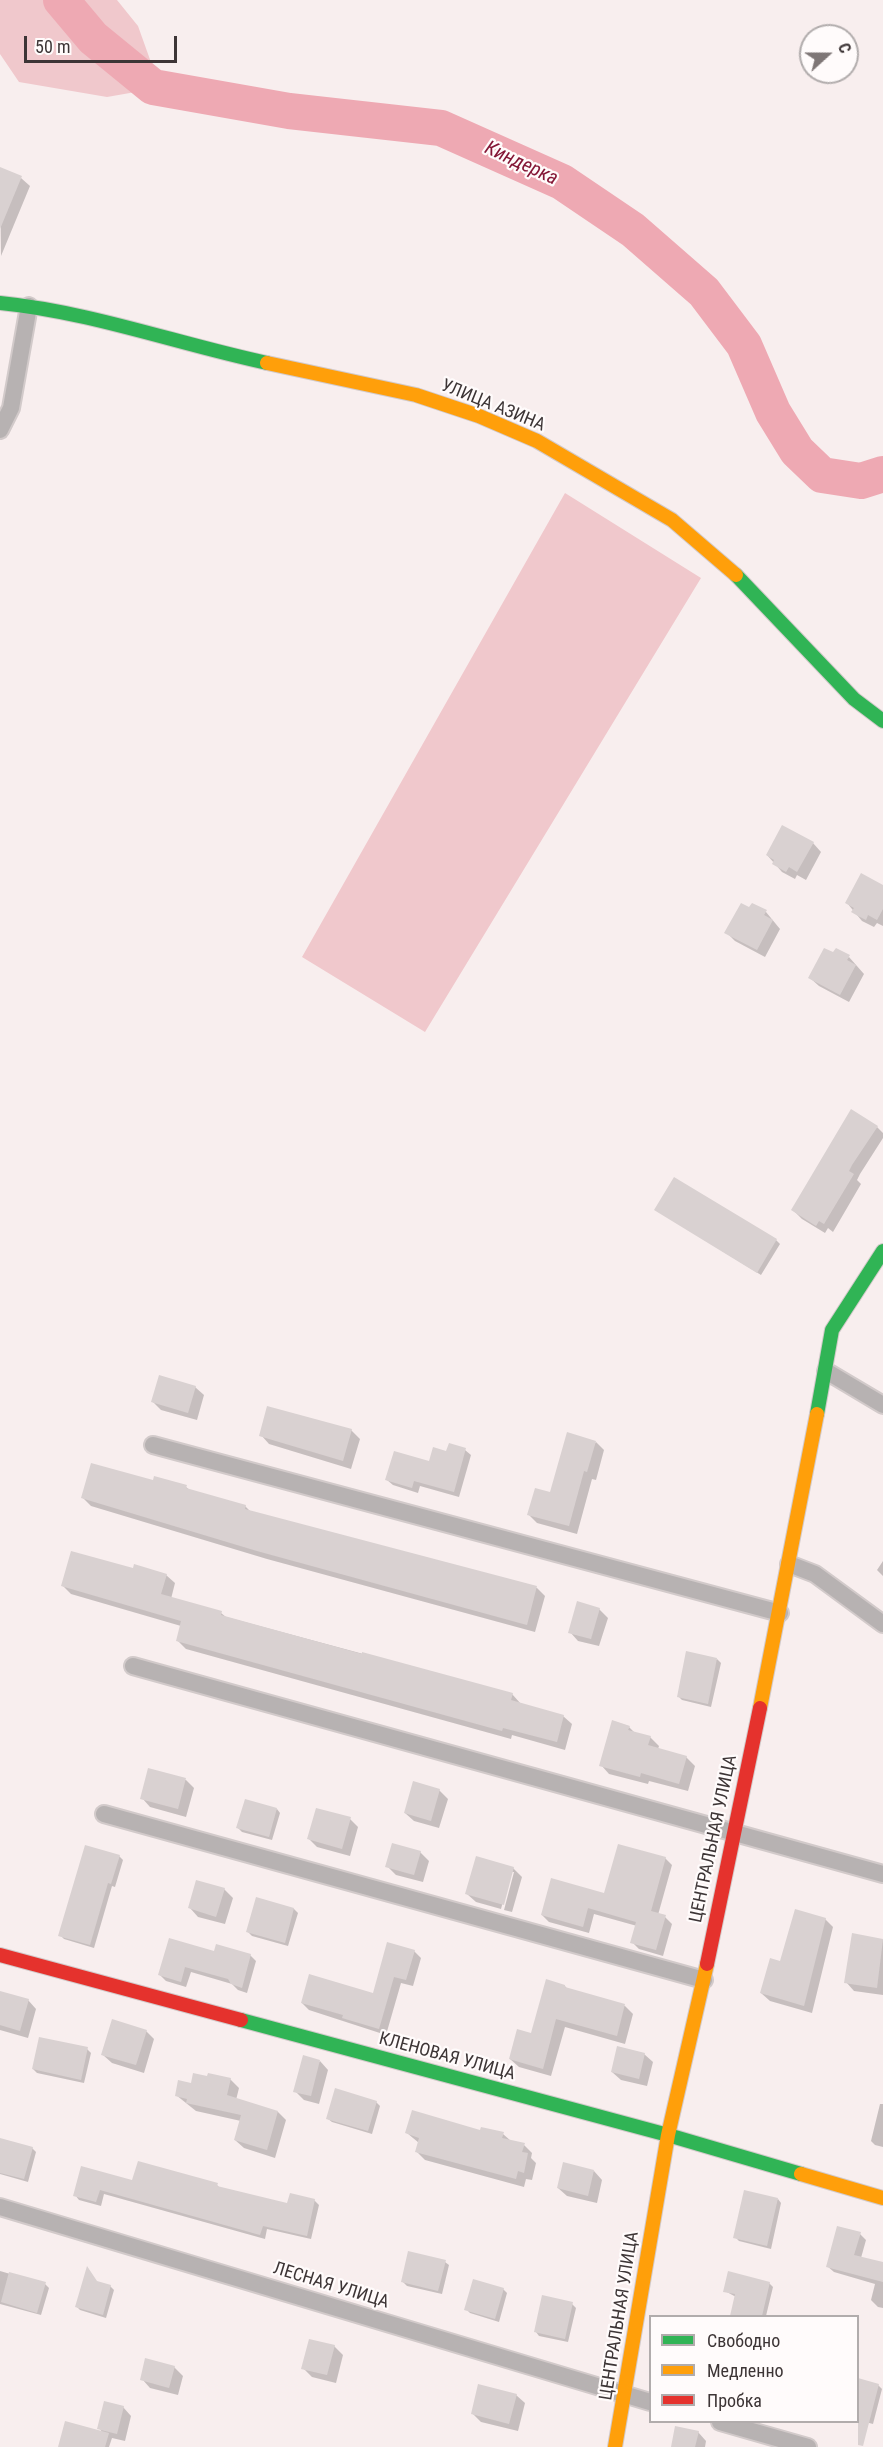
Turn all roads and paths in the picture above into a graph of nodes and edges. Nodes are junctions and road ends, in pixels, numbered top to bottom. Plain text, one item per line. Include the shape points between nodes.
1 (0, 303) edge
2 (29, 306) junction
3 (0, 430) edge
4 (883, 722) edge
5 (883, 1251) edge
6 (826, 1371) junction
7 (883, 1405) edge
8 (153, 1446) dead end
9 (789, 1564) junction
10 (780, 1613) junction
11 (883, 1624) edge
12 (133, 1666) dead end
13 (104, 1814) dead end
14 (734, 1832) junction
15 (883, 1874) edge
16 (0, 1954) edge
17 (704, 1980) junction
18 (668, 2135) junction
19 (883, 2198) edge
20 (0, 2207) edge
21 (625, 2394) junction
22 (649, 2401) edge
23 (727, 2423) edge
24 (615, 2447) edge
25 (808, 2447) edge

1 - 2 street, УЛИЦА АЗИНА
2 - 3 street via 11,408
2 - 4 street, УЛИЦА АЗИНА via 209,351 416,395 537,441 672,520 733,572 854,699
5 - 6 street, ЦЕНТРАЛЬНАЯ УЛИЦА via 832,1330
6 - 7 street
6 - 9 street, ЦЕНТРАЛЬНАЯ УЛИЦА
8 - 10 street
9 - 10 street, ЦЕНТРАЛЬНАЯ УЛИЦА
9 - 11 street via 815,1574
10 - 14 street, ЦЕНТРАЛЬНАЯ УЛИЦА
12 - 14 street
13 - 17 street
14 - 15 street
14 - 17 street, ЦЕНТРАЛЬНАЯ УЛИЦА
16 - 18 street, КЛЕНОВАЯ УЛИЦА
17 - 18 street, ЦЕНТРАЛЬНАЯ УЛИЦА
18 - 19 street, КЛЕНОВАЯ УЛИЦА
18 - 21 street, ЦЕНТРАЛЬНАЯ УЛИЦА
20 - 21 street, ЛЕСНАЯ УЛИЦА
21 - 22 street, ЛЕСНАЯ УЛИЦА
21 - 24 street, ЦЕНТРАЛЬНАЯ УЛИЦА
23 - 25 street

